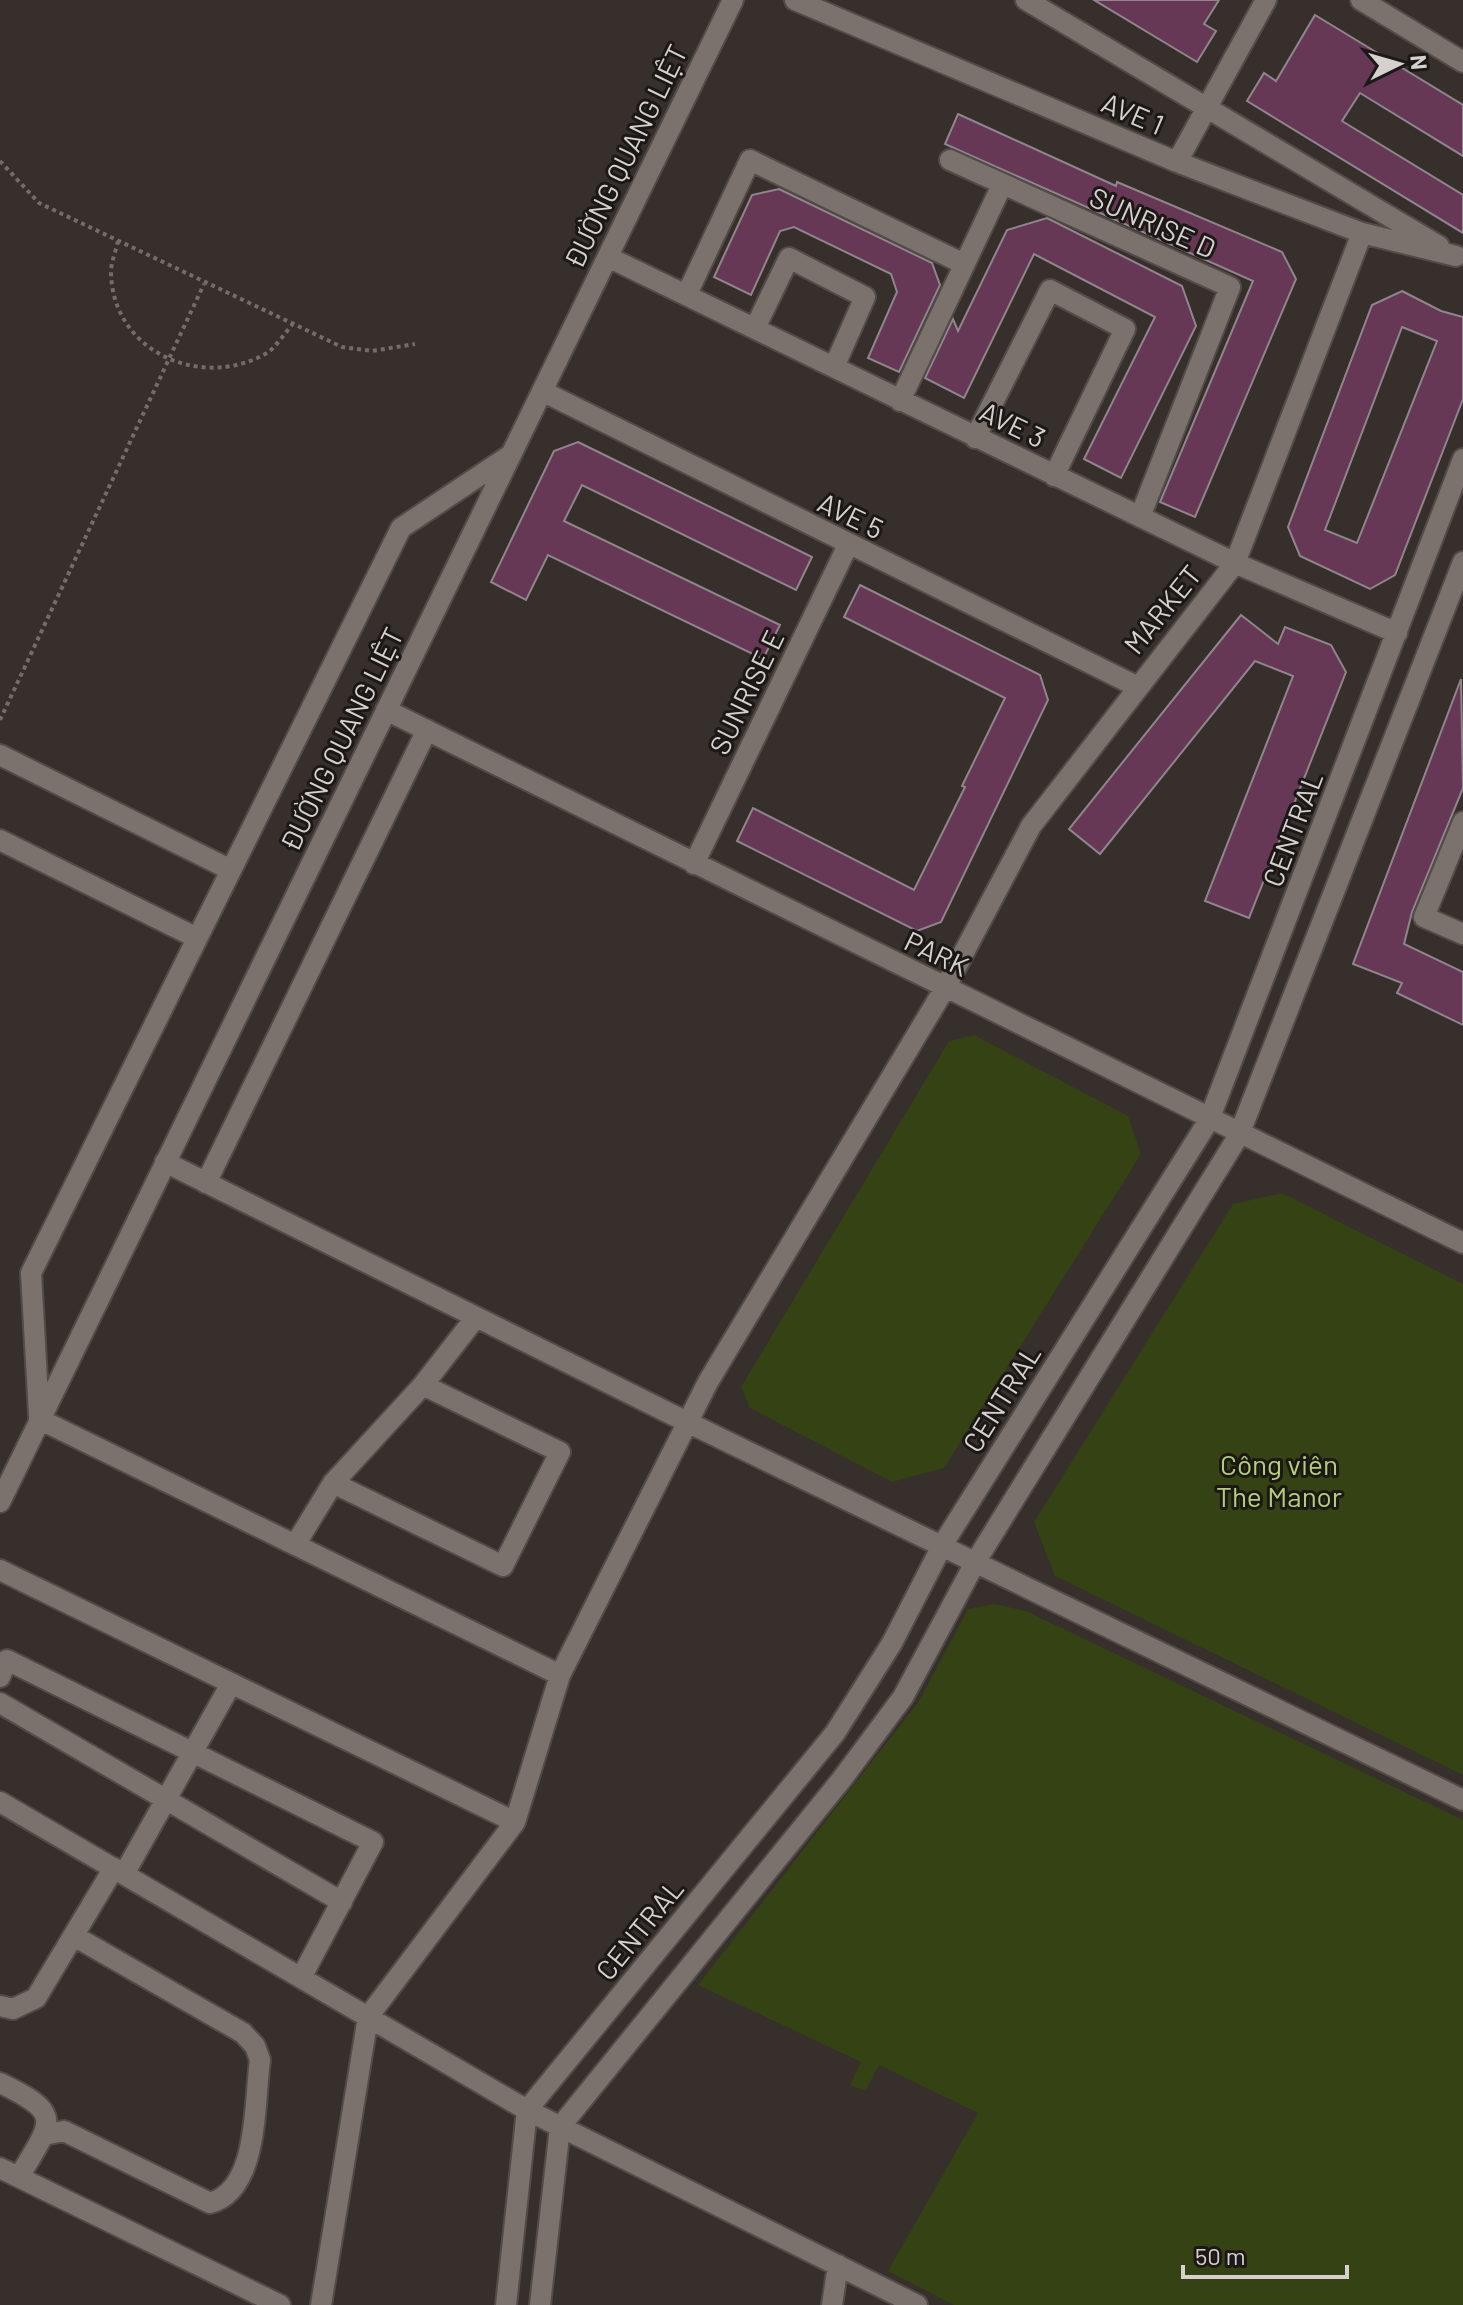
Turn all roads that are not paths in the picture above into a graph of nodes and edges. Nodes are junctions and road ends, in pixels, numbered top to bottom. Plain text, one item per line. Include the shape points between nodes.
1 (733, 0) edge
2 (795, 0) edge
3 (1026, 0) edge
4 (1266, 0) edge
5 (1361, 0) edge
6 (1463, 62) edge
7 (1206, 109) junction
8 (950, 160) dead end
9 (1177, 162) junction
10 (1002, 185) junction
11 (1338, 187) junction
12 (1323, 218) junction
13 (1362, 233) junction
14 (608, 257) junction
15 (1460, 258) edge
16 (964, 264) junction
17 (687, 294) junction
18 (755, 328) junction
19 (834, 367) junction
20 (542, 391) junction
21 (900, 401) junction
22 (975, 438) junction
23 (510, 455) junction
24 (1463, 459) edge
25 (1054, 476) junction
26 (1140, 517) junction
27 (848, 545) junction
28 (1463, 562) edge
29 (1235, 563) junction
30 (1397, 633) junction
31 (1136, 686) junction
32 (386, 710) junction
33 (427, 730) junction
34 (0, 755) edge
35 (1463, 822) edge
36 (0, 840) edge
37 (694, 864) junction
38 (231, 870) junction
39 (1463, 934) edge
40 (197, 938) junction
41 (945, 988) junction
42 (1209, 1120) junction
43 (1239, 1135) junction
44 (165, 1162) junction
45 (206, 1183) junction
46 (1463, 1243) edge
47 (476, 1317) junction
48 (423, 1385) junction
49 (39, 1419) junction
50 (687, 1422) junction
51 (333, 1483) junction
52 (0, 1502) edge
53 (943, 1544) junction
54 (295, 1545) junction
55 (976, 1561) junction
56 (0, 1570) edge
57 (560, 1675) junction
58 (0, 1677) edge
59 (231, 1684) junction
60 (0, 1703) edge
61 (193, 1751) junction
62 (166, 1800) junction
63 (1463, 1800) edge
64 (0, 1802) edge
65 (515, 1822) junction
66 (119, 1871) junction
67 (342, 1902) junction
68 (74, 1936) junction
69 (301, 1978) junction
70 (0, 2006) edge
71 (368, 2017) junction
72 (0, 2083) edge
73 (527, 2110) junction
74 (560, 2127) junction
75 (44, 2135) junction
76 (0, 2168) edge
77 (19, 2177) junction
78 (838, 2265) junction
79 (280, 2305) edge
80 (321, 2305) edge
81 (506, 2305) edge
82 (540, 2305) edge
83 (832, 2305) edge
84 (917, 2305) edge

1 - 14 street, ĐƯỜNG QUANG LIỆT
2 - 9 street, AVE 1
3 - 7 street, AVE 1
4 - 7 street
5 - 6 street
7 - 9 street
7 - 11 street, AVE 1
8 - 10 street, SUNRISE D
9 - 12 street, AVE 1
10 - 16 street
10 - 26 street, SUNRISE D via 1230,287
11 - 12 street
11 - 15 street, AVE 1
12 - 13 street, AVE 1
13 - 15 street, AVE 1
13 - 29 street, MARKET
14 - 17 street, AVE 3
14 - 20 street, ĐƯỜNG QUANG LIỆT
16 - 17 street via 750,160
16 - 21 street
17 - 18 street, AVE 3
18 - 19 street, AVE 3
18 - 19 street via 789,258 865,297
19 - 21 street, AVE 3
20 - 23 street, ĐƯỜNG QUANG LIỆT
20 - 27 street, AVE 5
21 - 22 street, AVE 3
22 - 25 street, AVE 3
22 - 25 street via 1050,290 1125,329
23 - 32 street, ĐƯỜNG QUANG LIỆT
23 - 38 street via 401,528
24 - 30 street, CENTRAL
25 - 26 street, AVE 3
26 - 29 street, AVE 3
27 - 31 street, AVE 5
27 - 37 street, SUNRISE E
28 - 43 street
29 - 30 street, AVE 3
29 - 31 street, MARKET
30 - 42 street, CENTRAL
31 - 41 street, MARKET via 1031,826
32 - 33 street, PARK
32 - 44 street, ĐƯỜNG QUANG LIỆT
33 - 37 street, PARK
33 - 45 street
34 - 38 street
35 - 39 street via 1424,917
36 - 40 street
37 - 41 street, PARK
38 - 40 street
40 - 49 street via 31,1273
41 - 42 street, PARK
41 - 50 street, MARKET via 715,1367
42 - 43 street, PARK
42 - 53 street, CENTRAL
43 - 46 street, PARK
43 - 55 street
44 - 45 street
44 - 49 street, ĐƯỜNG QUANG LIỆT
45 - 47 street
47 - 48 street
47 - 50 street
48 - 51 street
48 - 51 street via 560,1452 503,1566
49 - 52 street, ĐƯỜNG QUANG LIỆT
49 - 54 street
50 - 53 street
50 - 57 street, MARKET
51 - 54 street
53 - 55 street
53 - 73 street, CENTRAL via 892,1643 835,1733
54 - 57 street
55 - 63 street
55 - 74 street via 903,1697
56 - 59 street
57 - 65 street, MARKET
58 - 61 street via 7,1660
59 - 61 street
59 - 65 street
60 - 62 street
61 - 62 street
61 - 67 street via 373,1842
62 - 66 street
62 - 67 street
64 - 66 street
65 - 71 street, MARKET
66 - 68 street
66 - 69 street
67 - 69 street
68 - 70 street via 36,1998 13,2009
68 - 75 street via 243,2033 255,2046 260,2060 246,2172 226,2199 210,2203 64,2131
69 - 71 street
71 - 73 street
71 - 80 street
72 - 75 street via 43,2106
73 - 74 street
73 - 81 street
74 - 78 street
74 - 82 street
75 - 77 street
76 - 77 street
77 - 79 street
78 - 83 street
78 - 84 street

